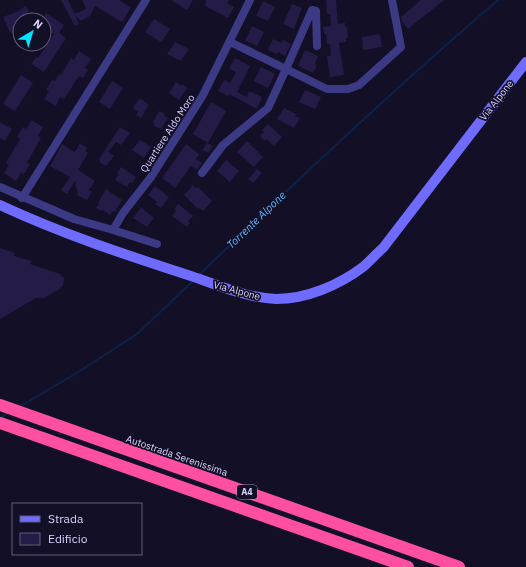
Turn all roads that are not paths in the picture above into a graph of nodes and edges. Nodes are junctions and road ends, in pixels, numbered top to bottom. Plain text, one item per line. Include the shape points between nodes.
1 (146, 0) edge
2 (250, 0) edge
3 (392, 0) edge
4 (230, 42) junction
5 (317, 46) dead end
6 (526, 62) edge
7 (286, 69) junction
8 (202, 173) dead end
9 (0, 187) edge
10 (22, 198) junction
11 (0, 205) edge
12 (113, 230) junction
13 (157, 244) dead end
14 (0, 405) edge
15 (0, 423) edge
16 (408, 567) edge
17 (459, 567) edge

1 - 10 street
2 - 4 street, Quartiere Aldo Moro
3 - 7 street via 401,47 360,85 348,89 327,89
4 - 7 street
4 - 12 street, Quartiere Aldo Moro via 203,95 151,177
5 - 7 street via 316,11 312,10
6 - 11 main road, Via Alpone via 388,242 364,266 346,279 306,294 276,299 232,290 78,238
7 - 8 street via 268,108 223,145
9 - 10 street
10 - 12 street via 74,219
12 - 13 street
14 - 17 highway, Autostrada Serenissima / A4
15 - 16 highway, A4

